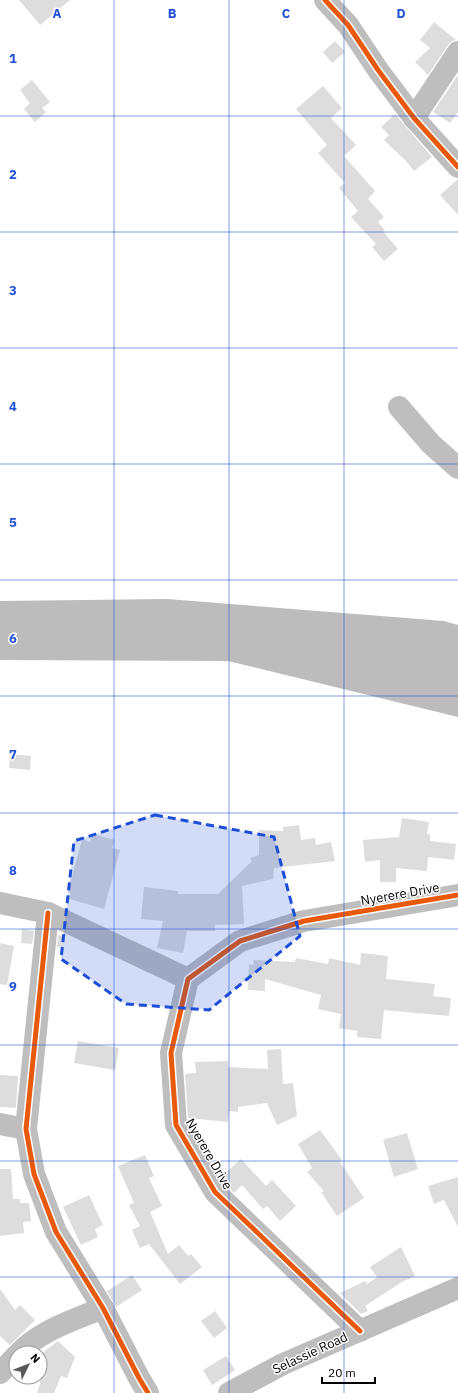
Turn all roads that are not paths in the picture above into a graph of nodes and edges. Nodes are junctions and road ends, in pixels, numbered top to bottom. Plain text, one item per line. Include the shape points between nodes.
1 (325, 0) edge
2 (458, 52) edge
3 (414, 118) junction
4 (458, 167) edge
5 (399, 407) dead end
6 (458, 468) edge
7 (458, 895) edge
8 (0, 903) edge
9 (48, 913) junction
10 (188, 979) junction
11 (0, 1124) edge
12 (26, 1129) junction
13 (458, 1288) edge
14 (103, 1308) junction
15 (360, 1331) junction
16 (27, 1345) edge
17 (8, 1364) edge
18 (0, 1373) edge
19 (148, 1393) edge
20 (229, 1393) edge

1 - 3 street via 348,25
2 - 3 street
3 - 4 street
5 - 6 street via 431,444
7 - 10 street, Nyerere Drive via 304,922 240,941
8 - 9 street
9 - 10 street
9 - 12 street
10 - 15 street, Nyerere Drive via 172,1053 176,1125 215,1192
11 - 12 street
12 - 14 street via 34,1174 56,1232
13 - 15 street, Selassie Road
14 - 16 street via 55,1328
14 - 19 street
15 - 20 street, Selassie Road via 283,1364
17 - 18 street

